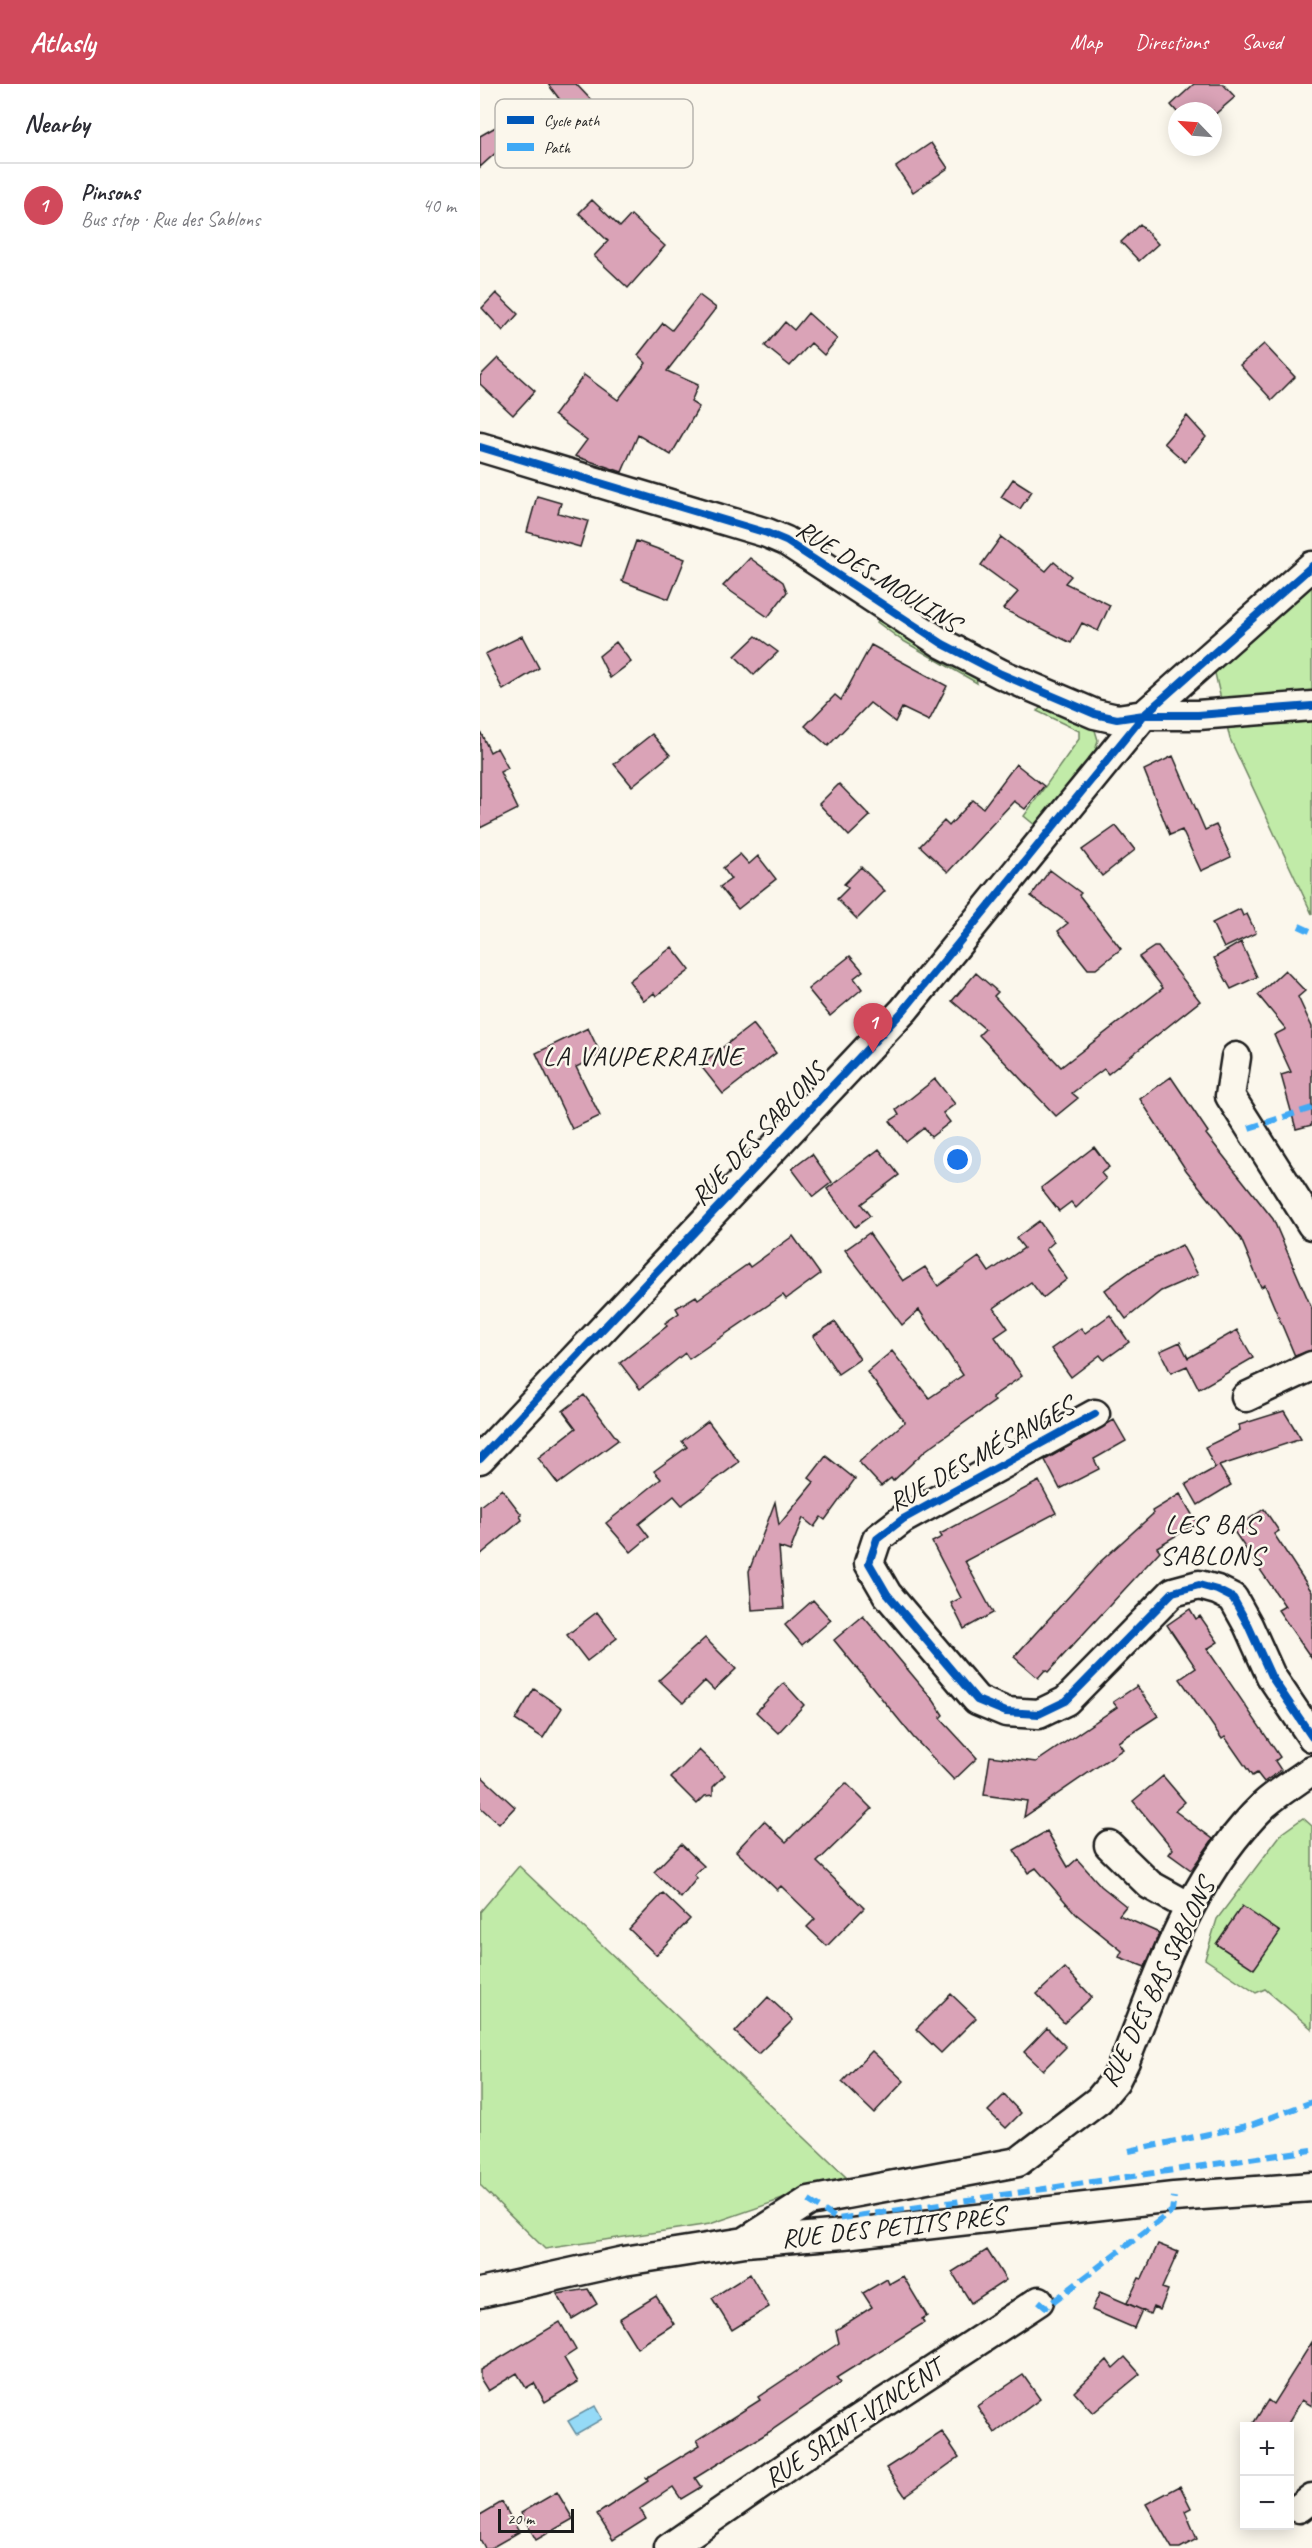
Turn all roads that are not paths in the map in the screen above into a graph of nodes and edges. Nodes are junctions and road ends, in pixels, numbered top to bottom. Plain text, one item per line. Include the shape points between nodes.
1 (480, 447) edge
2 (1312, 566) edge
3 (1312, 706) edge
4 (1144, 715) junction
5 (1236, 1058) dead end
6 (1312, 1225) edge
7 (1312, 1366) edge
8 (1246, 1397) dead end
9 (1095, 1414) dead end
10 (480, 1459) edge
11 (1312, 1737) edge
12 (1312, 1770) edge
13 (1109, 1845) dead end
14 (1188, 1906) junction
15 (1311, 2187) edge
16 (745, 2242) junction
17 (480, 2293) edge
18 (1039, 2301) dead end
19 (669, 2548) edge

1 - 4 street, RUE DES MOULINS via 767,533 803,552 943,644 1001,674 1095,714 1117,720
2 - 4 street, RUE DES SABLONS
3 - 4 street
4 - 10 street, RUE DES SABLONS via 904,1010
5 - 6 street via 1230,1096
7 - 8 street
9 - 11 street, RUE DES MÉSANGES via 903,1519 877,1539 869,1563 887,1594 976,1700 1006,1712 1039,1714 1066,1701 1173,1592 1198,1585 1217,1590 1233,1598 1271,1676
12 - 14 street, RUE DES BAS SABLONS via 1264,1805 1224,1851
13 - 14 street via 1150,1885
14 - 16 street, RUE DES BAS SABLONS via 1115,2081 1099,2100 1018,2162 810,2201
15 - 16 street, RUE DES PETITS PRÉS via 1174,2197
16 - 17 street, RUE DES PETITS PRÉS via 624,2261
18 - 19 street, RUE SAINT-VINCENT

